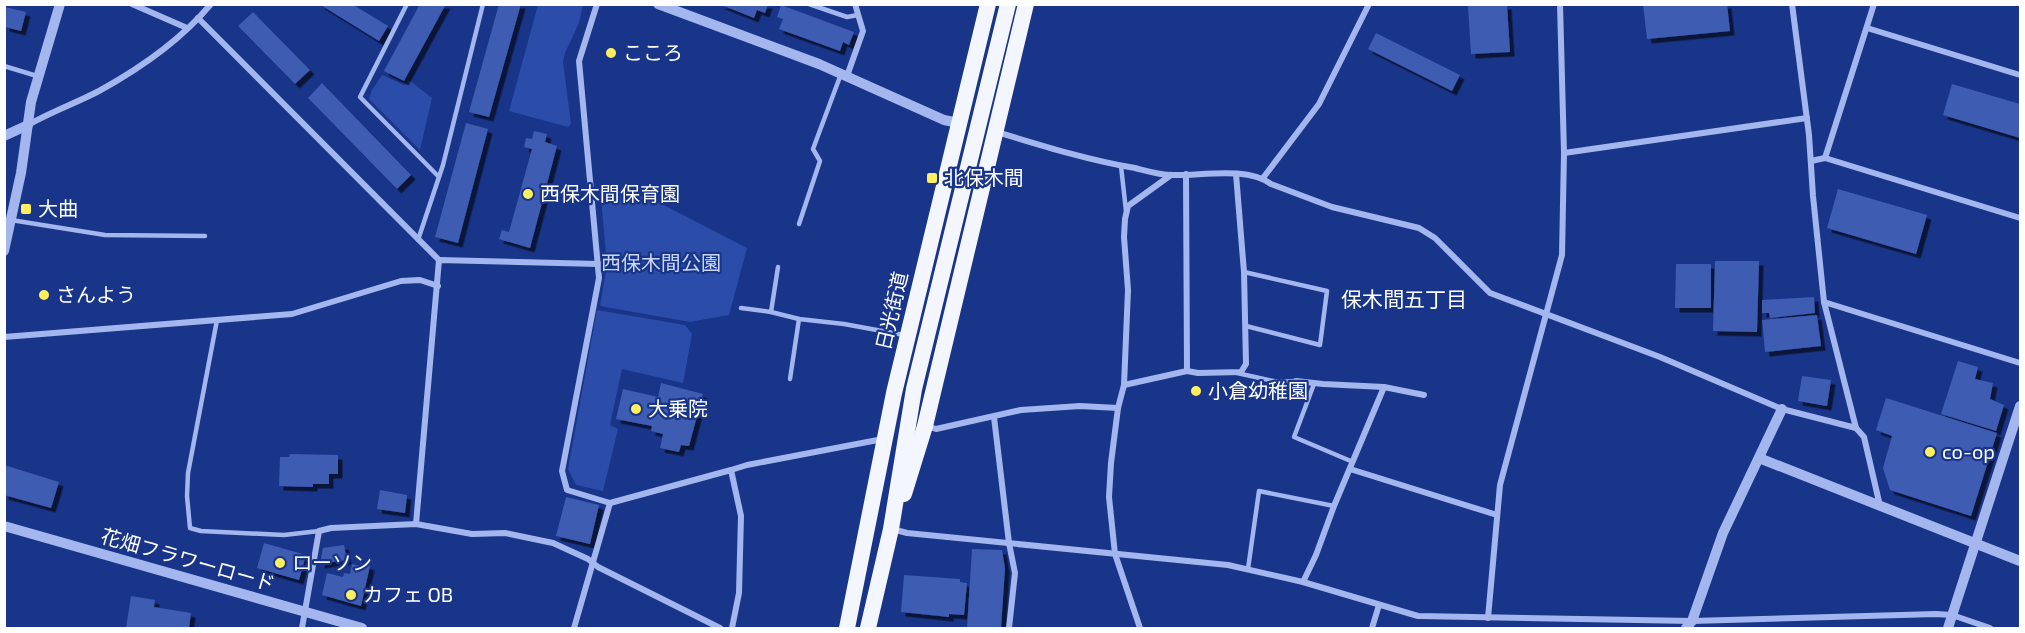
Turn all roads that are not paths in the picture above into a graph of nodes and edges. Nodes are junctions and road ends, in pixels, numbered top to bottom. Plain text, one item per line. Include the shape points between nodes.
1 (60, 4) edge
2 (132, 4) edge
3 (211, 4) edge
4 (407, 4) edge
5 (483, 4) edge
6 (597, 4) edge
7 (658, 4) edge
8 (810, 4) edge
9 (855, 4) edge
10 (988, 4) edge
11 (1008, 4) edge
12 (1026, 4) edge
13 (1369, 4) edge
14 (1560, 4) edge
15 (1792, 4) edge
16 (1874, 4) edge
17 (141, 6) edge
18 (858, 15) junction
19 (198, 18) junction
20 (187, 28) junction
21 (1867, 28) junction
22 (4, 66) edge
23 (844, 75) junction
24 (2020, 75) edge
25 (37, 76) junction
26 (1806, 118) junction
27 (959, 123) junction
28 (28, 125) junction
29 (995, 131) junction
30 (4, 136) edge
31 (1564, 153) junction
32 (1824, 158) junction
33 (1811, 161) junction
34 (1121, 166) junction
35 (1185, 174) junction
36 (1236, 174) junction
37 (1172, 175) junction
38 (438, 176) junction
39 (1263, 178) junction
40 (1126, 214) junction
41 (2020, 218) edge
42 (11, 220) junction
43 (799, 224) dead end
44 (205, 236) dead end
45 (418, 240) junction
46 (4, 251) edge
47 (439, 260) junction
48 (599, 264) junction
49 (778, 267) dead end
50 (1244, 272) junction
51 (438, 286) junction
52 (1824, 302) junction
53 (741, 308) dead end
54 (771, 312) junction
55 (1546, 315) junction
56 (799, 319) junction
57 (217, 320) junction
58 (1246, 326) junction
59 (908, 336) junction
60 (4, 337) edge
61 (2020, 363) edge
62 (1186, 372) junction
63 (1236, 373) junction
64 (790, 379) dead end
65 (1296, 381) joint
66 (1314, 384) junction
67 (1124, 386) junction
68 (1384, 387) junction
69 (1424, 395) dead end
70 (2020, 406) edge
71 (1118, 408) junction
72 (1782, 409) junction
73 (994, 417) junction
74 (925, 426) junction
75 (1856, 428) junction
76 (884, 439) junction
77 (1758, 458) junction
78 (1351, 465) junction
79 (731, 470) junction
80 (610, 503) junction
81 (1334, 506) junction
82 (1880, 506) junction
83 (1497, 515) junction
84 (416, 524) junction
85 (4, 526) edge
86 (891, 529) junction
87 (319, 531) junction
88 (1009, 543) junction
89 (1976, 544) junction
90 (1115, 554) junction
91 (2020, 561) edge
92 (593, 563) junction
93 (1248, 569) junction
94 (1303, 582) junction
95 (1379, 605) junction
96 (304, 612) junction
97 (1952, 615) junction
98 (1488, 618) junction
99 (1689, 625) edge
100 (302, 628) edge
101 (362, 628) edge
102 (574, 628) edge
103 (720, 628) edge
104 (732, 628) edge
105 (847, 628) edge
106 (868, 628) edge
107 (1009, 628) edge
108 (1140, 628) edge
109 (1372, 628) edge
110 (1948, 628) edge
111 (1990, 628) edge

1 - 25 street
2 - 17 street
3 - 19 street
4 - 38 lane via 360,97
5 - 38 lane
6 - 48 street via 579,61
7 - 23 street
8 - 18 lane via 847,17
9 - 18 street
10 - 27 highway, 日光街道
11 - 86 highway, 日光街道 via 914,389
12 - 29 highway
13 - 39 street via 1319,104
14 - 31 street
15 - 26 street
16 - 21 street
17 - 20 street
18 - 23 street via 863,31
19 - 20 street
19 - 45 street
20 - 28 street via 139,67
21 - 24 street
21 - 32 street
22 - 25 lane
23 - 27 street via 944,120
23 - 43 lane via 813,149 820,161
25 - 28 street
26 - 31 street
26 - 33 street
27 - 59 highway, 日光街道
28 - 30 street
28 - 42 street
29 - 34 street
29 - 74 highway
31 - 55 street via 1562,255
32 - 33 street
32 - 41 street
33 - 52 street
34 - 37 street
34 - 40 lane
35 - 36 street
35 - 37 street
35 - 62 street
36 - 39 street
36 - 50 street
37 - 40 street via 1128,206
38 - 45 lane
39 - 55 street via 1332,207 1419,228 1435,238 1490,293
40 - 67 street
42 - 44 lane via 105,236
42 - 46 street
45 - 47 street
47 - 48 street
47 - 51 street
48 - 80 street via 562,471 567,490
49 - 54 lane
50 - 58 street
50 - 58 lane via 1327,291 1320,345
51 - 57 street via 420,280 401,281 292,314
51 - 84 street
52 - 61 street
52 - 75 street
53 - 54 lane
54 - 56 lane
55 - 72 street via 1660,357
55 - 83 street via 1500,485
56 - 59 lane
56 - 64 lane
57 - 60 street
57 - 87 lane via 188,473 190,528 284,535
58 - 63 street via 1246,364
59 - 76 highway, 日光街道
62 - 63 street
62 - 67 street
63 - 65 lane via 1278,382
65 - 66 street
66 - 68 street
66 - 78 lane via 1294,437
67 - 71 street
68 - 69 street
68 - 78 street
70 - 89 street
71 - 73 street via 1058,406
71 - 90 street via 1109,497
72 - 75 street
72 - 77 street
73 - 74 street via 936,429
73 - 88 street
74 - 86 highway
75 - 82 street via 1864,437
76 - 79 street
76 - 105 highway, 日光街道
77 - 82 street
77 - 99 street via 1723,533
78 - 81 street
78 - 83 street
79 - 80 street
79 - 104 street via 741,516 739,592
80 - 92 street
81 - 93 lane via 1259,491
81 - 94 street
82 - 89 street
83 - 98 street
84 - 87 street
84 - 92 street via 472,534 505,533 553,543
85 - 96 street, 花畑フラワーロード
86 - 88 street
86 - 106 highway, 日光街道
87 - 96 street
88 - 90 street
88 - 107 street via 1015,573
89 - 91 street
89 - 97 street
90 - 93 street
90 - 108 street
92 - 102 street
92 - 103 street
93 - 94 street
94 - 95 street
95 - 98 street via 1418,616
95 - 109 street
96 - 100 street
96 - 101 street, 花畑フラワーロード
97 - 99 street
97 - 110 street
97 - 111 street
98 - 99 street

